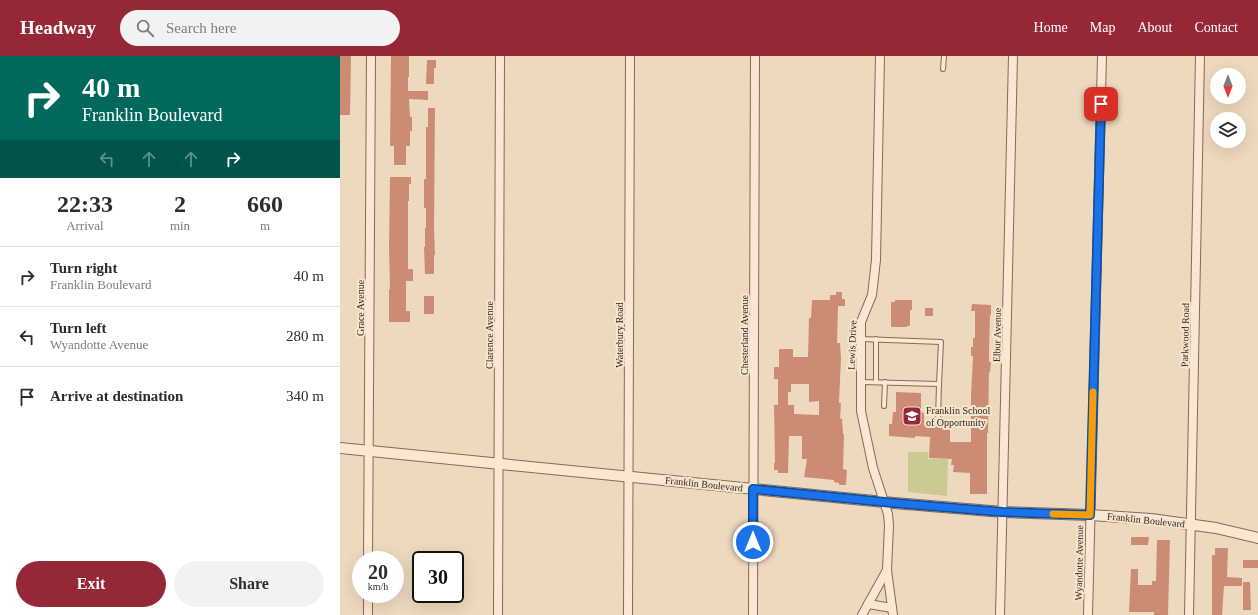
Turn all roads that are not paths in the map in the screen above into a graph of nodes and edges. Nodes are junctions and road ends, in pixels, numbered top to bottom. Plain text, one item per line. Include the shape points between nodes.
1 (371, 56) edge
2 (500, 56) edge
3 (630, 56) edge
4 (755, 56) edge
5 (880, 56) edge
6 (944, 56) edge
7 (1013, 56) edge
8 (1102, 56) edge
9 (1200, 56) edge
10 (943, 69) dead end
11 (862, 339) junction
12 (876, 339) junction
13 (861, 382) junction
14 (876, 382) junction
15 (885, 382) junction
16 (939, 384) junction
17 (884, 406) dead end
18 (938, 421) dead end
19 (340, 448) edge
20 (369, 452) junction
21 (499, 464) junction
22 (629, 477) junction
23 (753, 489) junction
24 (884, 502) junction
25 (1002, 512) junction
26 (1090, 515) junction
27 (1192, 524) junction
28 (1258, 538) edge
29 (368, 551) edge
30 (887, 570) junction
31 (368, 603) edge
32 (868, 604) junction
33 (892, 611) edge
34 (368, 615) edge
35 (498, 615) edge
36 (628, 615) edge
37 (753, 615) edge
38 (862, 615) edge
39 (1000, 615) edge
40 (1088, 615) edge
41 (1189, 615) edge

1 - 20 street, Grace Avenue
2 - 21 street, Clarence Avenue
3 - 22 street, Waterbury Road
4 - 23 street, Chesterland Avenue
5 - 11 street, Lewis Drive via 876,260 872,295 861,322
6 - 10 lane
7 - 25 street, Elbur Avenue
8 - 26 street, Wyandotte Avenue
9 - 27 street, Parkwood Road
11 - 12 lane
11 - 13 street, Lewis Drive
12 - 14 lane
12 - 16 lane via 941,342
13 - 14 lane
13 - 24 street, Lewis Drive via 861,411 873,468
14 - 15 lane
15 - 16 lane
15 - 17 lane
16 - 18 lane
19 - 20 street, Franklin Boulevard
20 - 21 street, Franklin Boulevard
20 - 29 street, Grace Avenue
21 - 22 street, Franklin Boulevard
21 - 35 street, Clarence Avenue
22 - 23 street, Franklin Boulevard
22 - 36 street, Waterbury Road
23 - 24 street, Franklin Boulevard
23 - 37 street, Chesterland Avenue
24 - 25 street, Franklin Boulevard
24 - 30 street, Lewis Drive via 889,525
25 - 26 street, Franklin Boulevard
25 - 39 street, Elbur Avenue
26 - 27 street, Franklin Boulevard
26 - 40 street, Wyandotte Avenue
27 - 28 street, Franklin Boulevard
27 - 41 street, Parkwood Road
30 - 32 street, Lewis Drive
30 - 33 street
31 - 34 street
32 - 33 street
32 - 38 street, Lewis Drive

